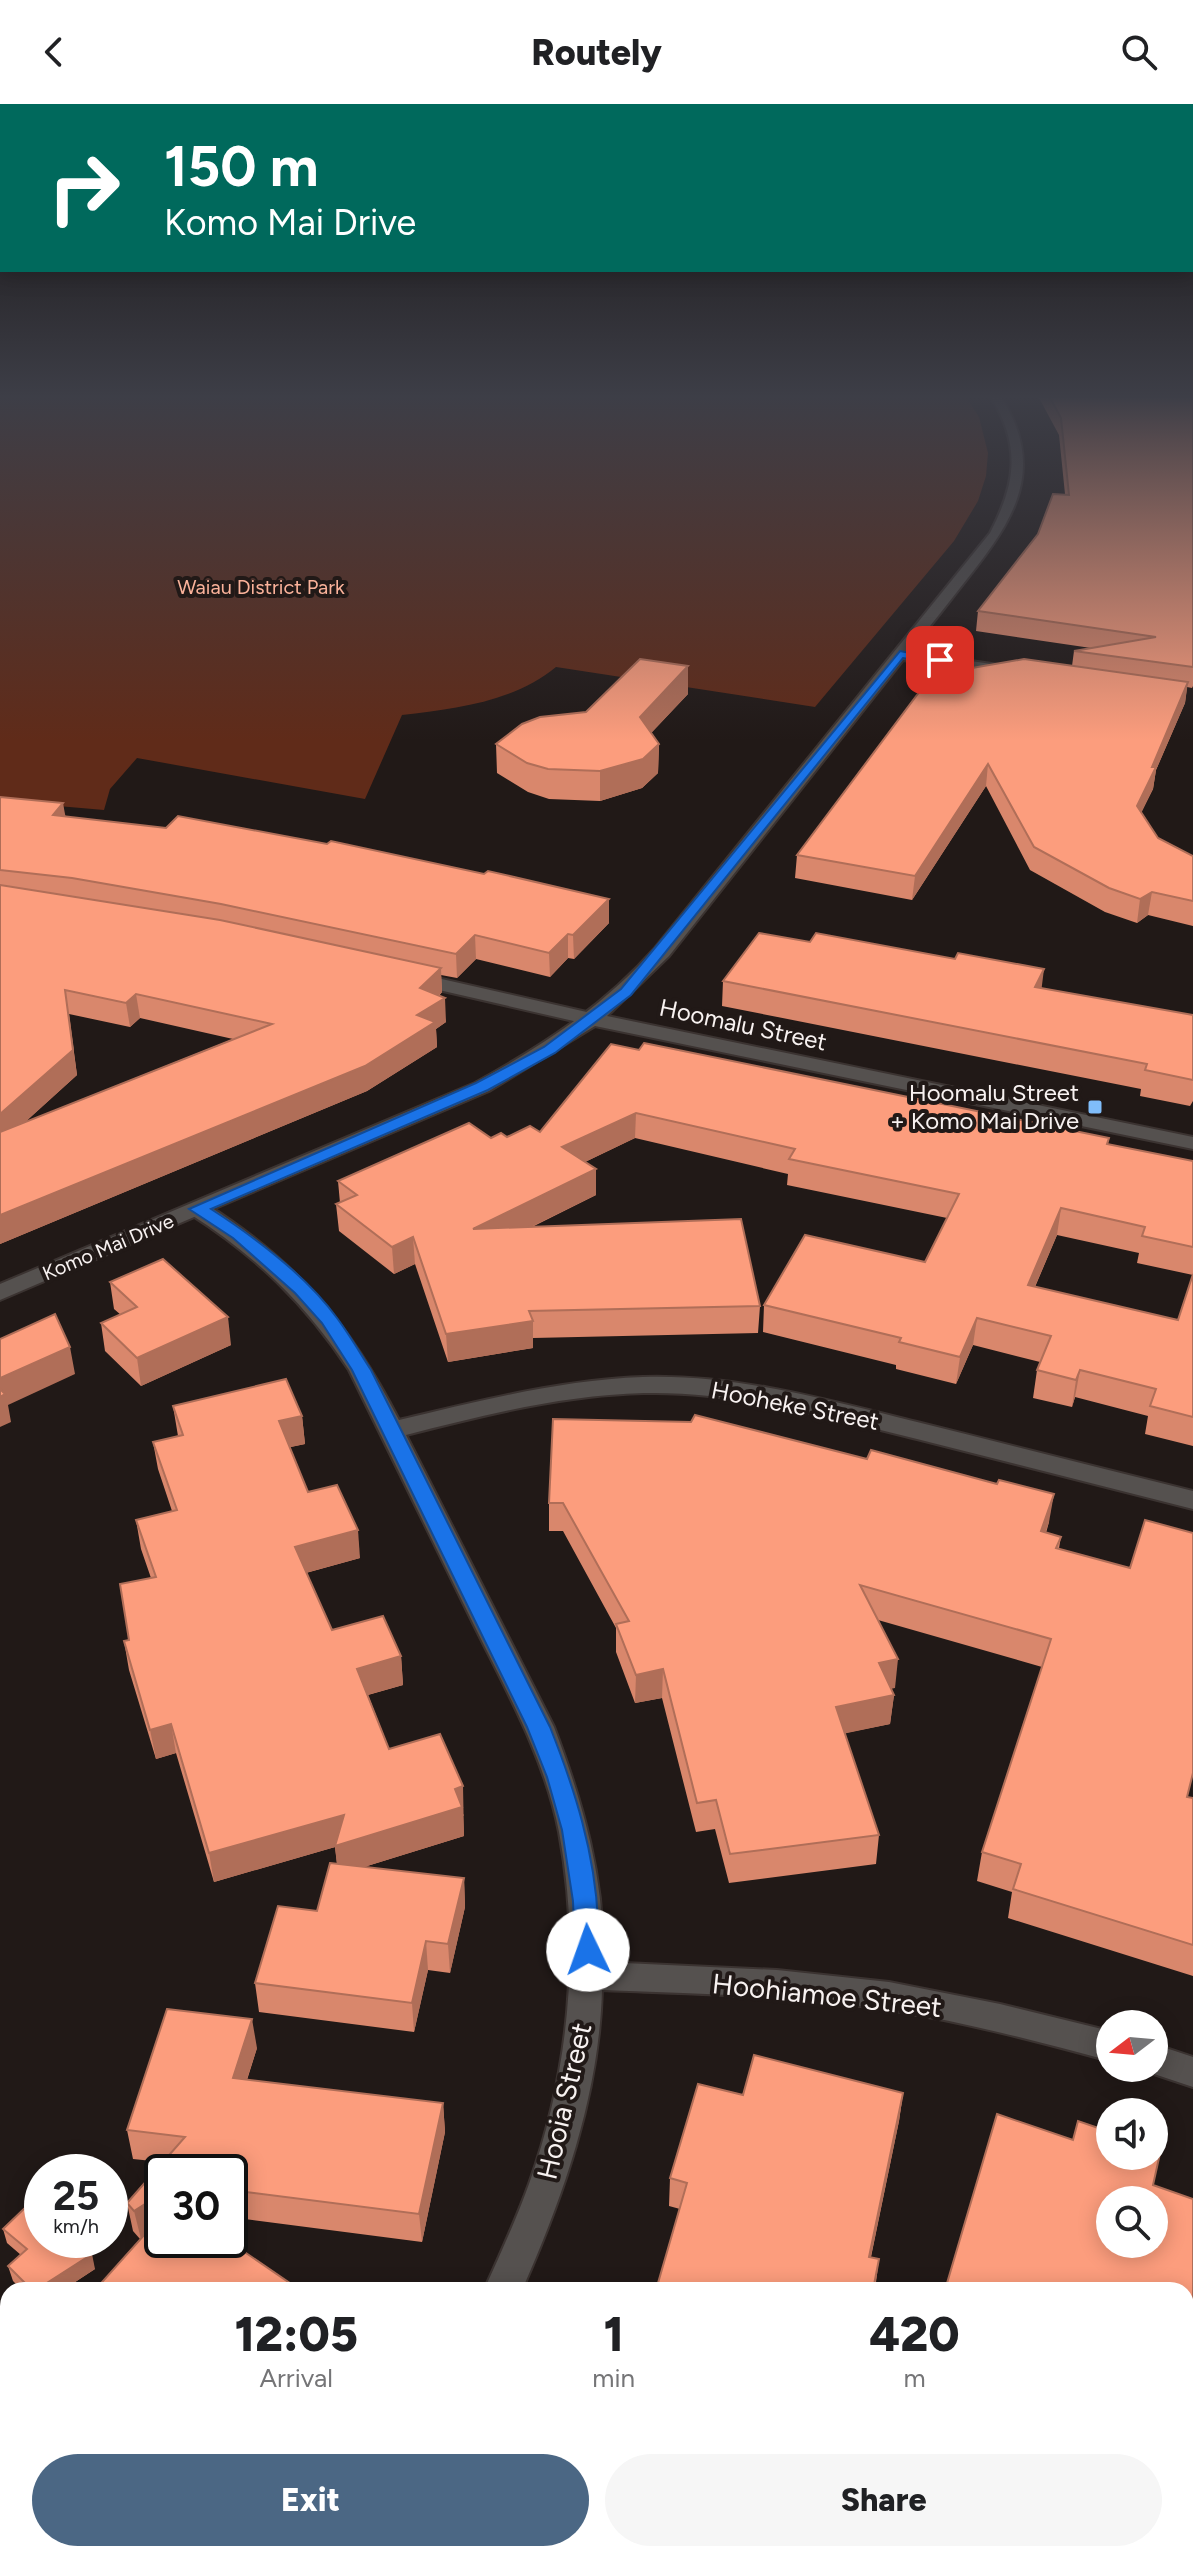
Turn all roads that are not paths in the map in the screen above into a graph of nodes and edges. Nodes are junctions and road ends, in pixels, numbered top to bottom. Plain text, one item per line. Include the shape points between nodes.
1 (1009, 512) edge
2 (900, 655) junction
3 (1026, 673) edge
4 (394, 974) edge
5 (591, 1019) junction
6 (1193, 1143) edge
7 (198, 1209) junction
8 (0, 1293) edge
9 (391, 1430) junction
10 (1193, 1500) edge
11 (589, 1975) junction
12 (1096, 2042) edge
13 (1168, 2064) edge
14 (1193, 2072) edge
15 (506, 2282) edge

1 - 2 street, Komo Mai Drive
2 - 3 street
2 - 5 street, Komo Mai Drive via 646,972
4 - 5 street, Hoomalu Street
5 - 6 street, Hoomalu Street
5 - 7 street, Komo Mai Drive via 549,1050 482,1087
7 - 8 street, Komo Mai Drive
7 - 9 street, Hooia Street via 268,1257 329,1320
9 - 10 street, Hooheke Street via 591,1389 699,1387 814,1405
9 - 11 street, Hooia Street via 539,1727 558,1777 574,1830
11 - 12 street, Hoohiamoe Street via 888,1996
11 - 15 street, Hooia Street via 570,2093 549,2176
13 - 14 street

